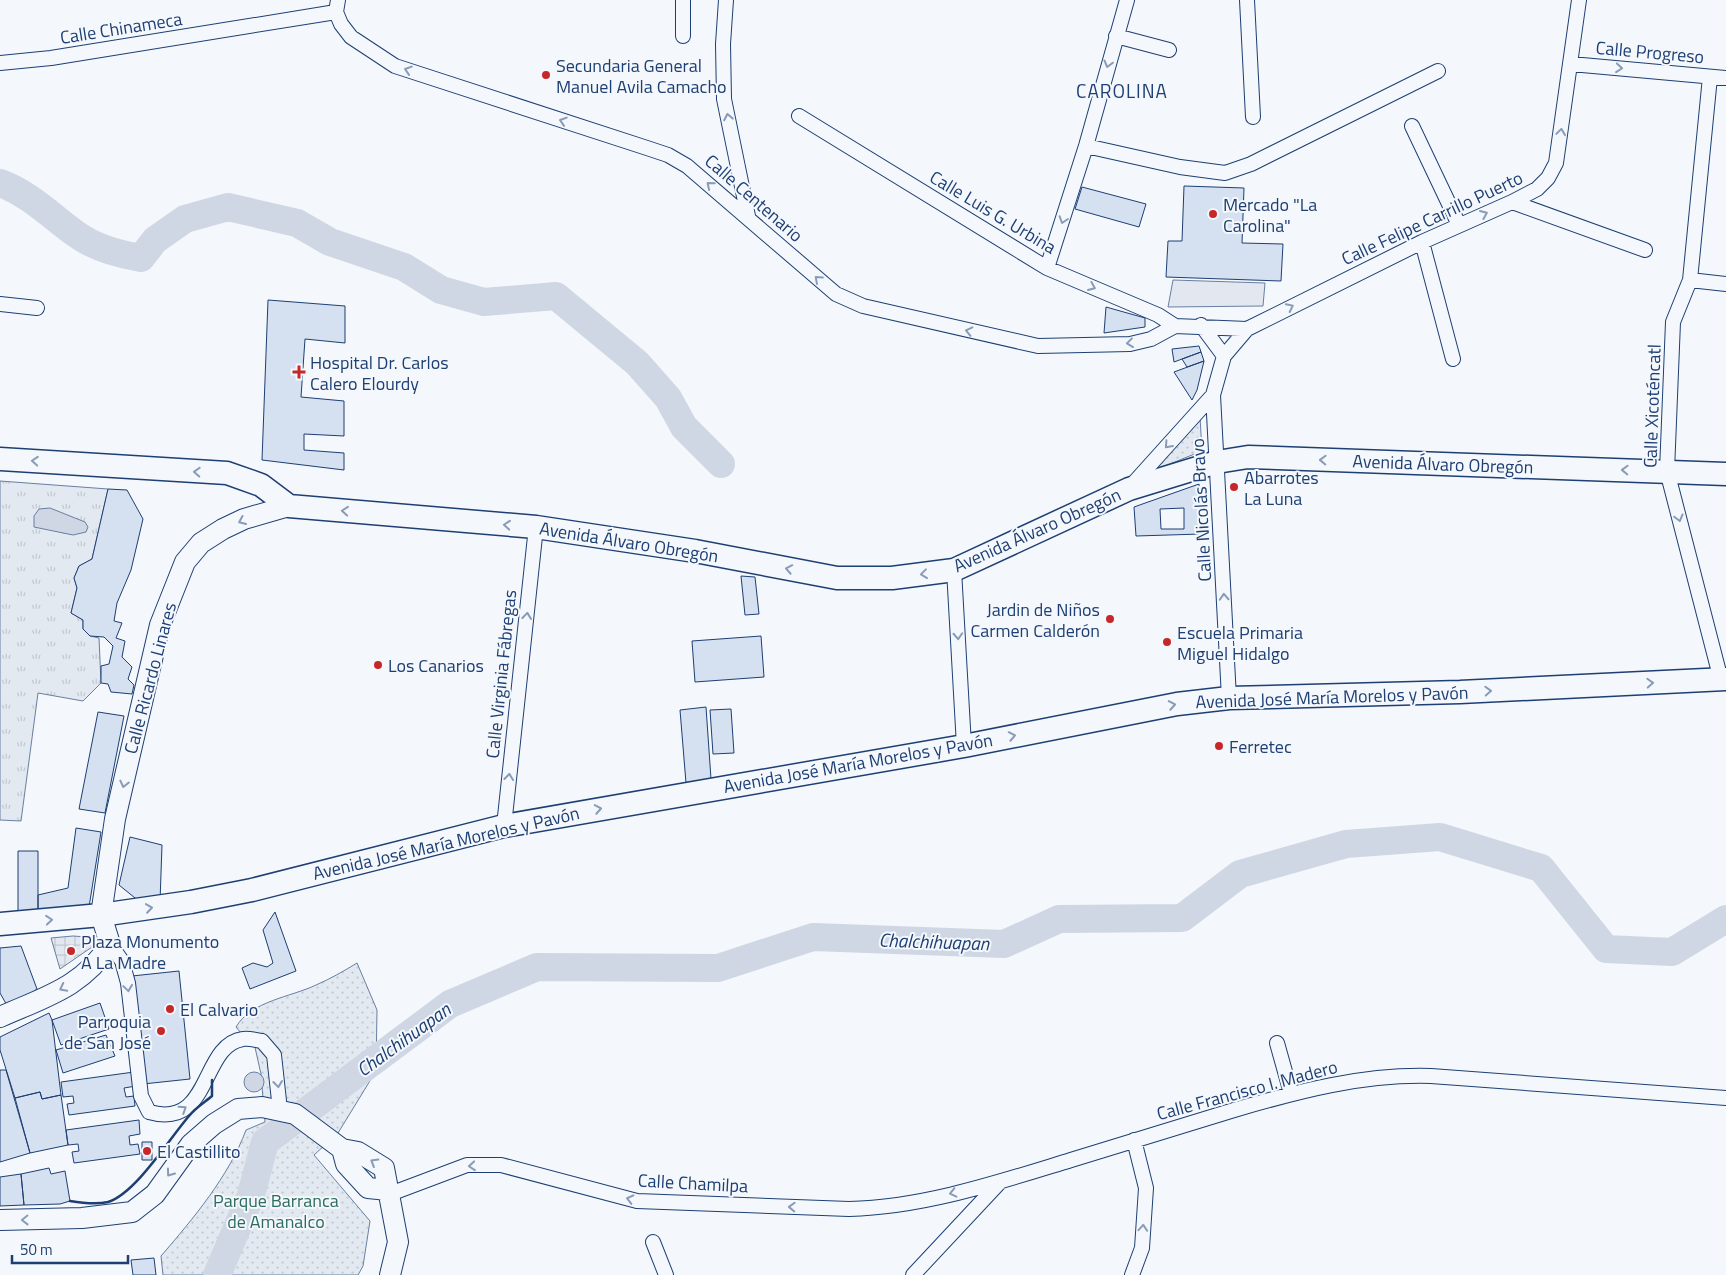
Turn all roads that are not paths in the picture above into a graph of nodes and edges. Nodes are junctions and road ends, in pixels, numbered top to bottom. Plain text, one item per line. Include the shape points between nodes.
1 (683, 0) edge
2 (726, 0) edge
3 (1127, 0) edge
4 (1247, 0) edge
5 (1579, 0) edge
6 (337, 6) edge
7 (683, 36) dead end
8 (1116, 36) junction
9 (1170, 50) dead end
10 (0, 63) edge
11 (1571, 64) junction
12 (1438, 71) dead end
13 (1710, 77) junction
14 (1726, 78) edge
15 (799, 116) dead end
16 (1253, 118) dead end
17 (1412, 126) dead end
18 (1086, 146) junction
19 (1512, 202) junction
20 (748, 216) junction
21 (1459, 225) junction
22 (1422, 242) junction
23 (1645, 250) dead end
24 (1047, 268) junction
25 (1690, 280) junction
26 (1726, 284) edge
27 (0, 304) edge
28 (37, 308) dead end
29 (1202, 325) junction
30 (1175, 326) junction
31 (1246, 329) junction
32 (1224, 356) junction
33 (1453, 359) dead end
34 (1213, 395) junction
35 (0, 459) edge
36 (1217, 462) junction
37 (1667, 471) junction
38 (1726, 474) edge
39 (1129, 488) junction
40 (289, 506) junction
41 (536, 527) junction
42 (954, 570) junction
43 (1724, 679) edge
44 (1229, 698) junction
45 (964, 746) junction
46 (504, 826) junction
47 (101, 916) junction
48 (0, 924) edge
49 (110, 944) junction
50 (0, 1017) edge
51 (1277, 1043) dead end
52 (1291, 1093) junction
53 (1726, 1098) edge
54 (288, 1112) junction
55 (1134, 1140) junction
56 (1000, 1182) junction
57 (389, 1192) junction
58 (0, 1220) edge
59 (653, 1242) dead end
60 (390, 1275) edge
61 (666, 1275) edge
62 (913, 1275) edge
63 (1132, 1275) edge

1 - 7 street
20 -> 2 street via 724,99
3 - 8 street
4 - 16 street
5 - 11 street, Calle Felipe Carrillo Puerto
6 - 10 street, Calle Chinameca via 51,58
20 -> 6 street, Calle Centenario via 687,166 668,155 395,66 351,37 341,24
8 - 9 street
8 -> 18 street
11 -> 13 street, Calle Progreso
19 -> 11 street, Calle Felipe Carrillo Puerto via 1537,189 1556,163
12 - 18 street via 1251,164 1225,172 1180,167
13 - 14 street, Calle Progreso
13 - 25 street, Calle Xicoténcatl
15 - 24 street, Calle Luis G. Urbina
17 - 21 street
18 -> 24 street
21 -> 19 street, Calle Felipe Carrillo Puerto
19 - 23 street
30 -> 20 street, Calle Centenario via 1151,339 1130,344 1038,346 863,306 836,294
21 - 22 street, Calle Felipe Carrillo Puerto
31 -> 22 street, Calle Felipe Carrillo Puerto
22 - 33 street
24 -> 30 street, Calle Luis G. Urbina via 1158,315
25 - 26 street
25 - 37 street, Calle Xicoténcatl via 1673,322
27 - 28 street
29 - 30 street
29 - 31 street
29 - 32 street
31 - 32 street, Calle Nicolás Bravo
32 - 34 street, Calle Nicolás Bravo
34 - 36 street, Calle Nicolás Bravo
34 -> 39 street
40 -> 35 main road via 261,485 227,474
37 -> 36 main road, Avenida Álvaro Obregón via 1248,457
36 - 39 main road, Avenida Álvaro Obregón
44 -> 36 street, Calle Nicolás Bravo
37 - 38 main road, Avenida Álvaro Obregón
37 -> 43 street, Calle Xicoténcatl
39 - 42 main road, Avenida Álvaro Obregón
41 -> 40 main road, Avenida Álvaro Obregón
40 -> 47 street, Calle Ricardo Linares via 252,516 224,529 201,543 185,562 160,626 115,819
42 -> 41 main road, Avenida Álvaro Obregón via 892,578 837,578 695,551
46 -> 41 street, Calle Virginia Fábregas
42 -> 45 street
44 -> 43 main road, Avenida José María Morelos y Pavón via 1460,692
45 -> 44 main road, Avenida José María Morelos y Pavón via 1177,704
46 -> 45 main road, Avenida José María Morelos y Pavón
47 -> 46 main road, Avenida José María Morelos y Pavón via 252,890
48 -> 47 main road, Avenida José María Morelos y Pavón
47 - 49 street
49 -> 50 street via 100,961 85,976
49 -> 54 street via 122,961 128,983 141,1096 149,1112 162,1116 178,1114 191,1104 216,1061 229,1045 242,1038 262,1041 274,1055
51 - 52 street
52 - 53 street, Calle Francisco I. Madero via 1359,1079 1398,1075
52 - 55 street, Calle Francisco I. Madero
54 - 57 street via 341,1148 358,1152 384,1168
54 -> 58 street via 262,1107 238,1109 214,1124 191,1144 154,1194 132,1212 82,1218
55 - 56 street, Calle Francisco I. Madero
63 -> 55 street via 1142,1248 1146,1188
56 -> 57 street, Calle Chamilpa via 905,1204 849,1209 637,1201 501,1165 467,1165
56 - 62 street, Calle Francisco I. Madero
57 - 60 street via 398,1242
59 - 61 street

